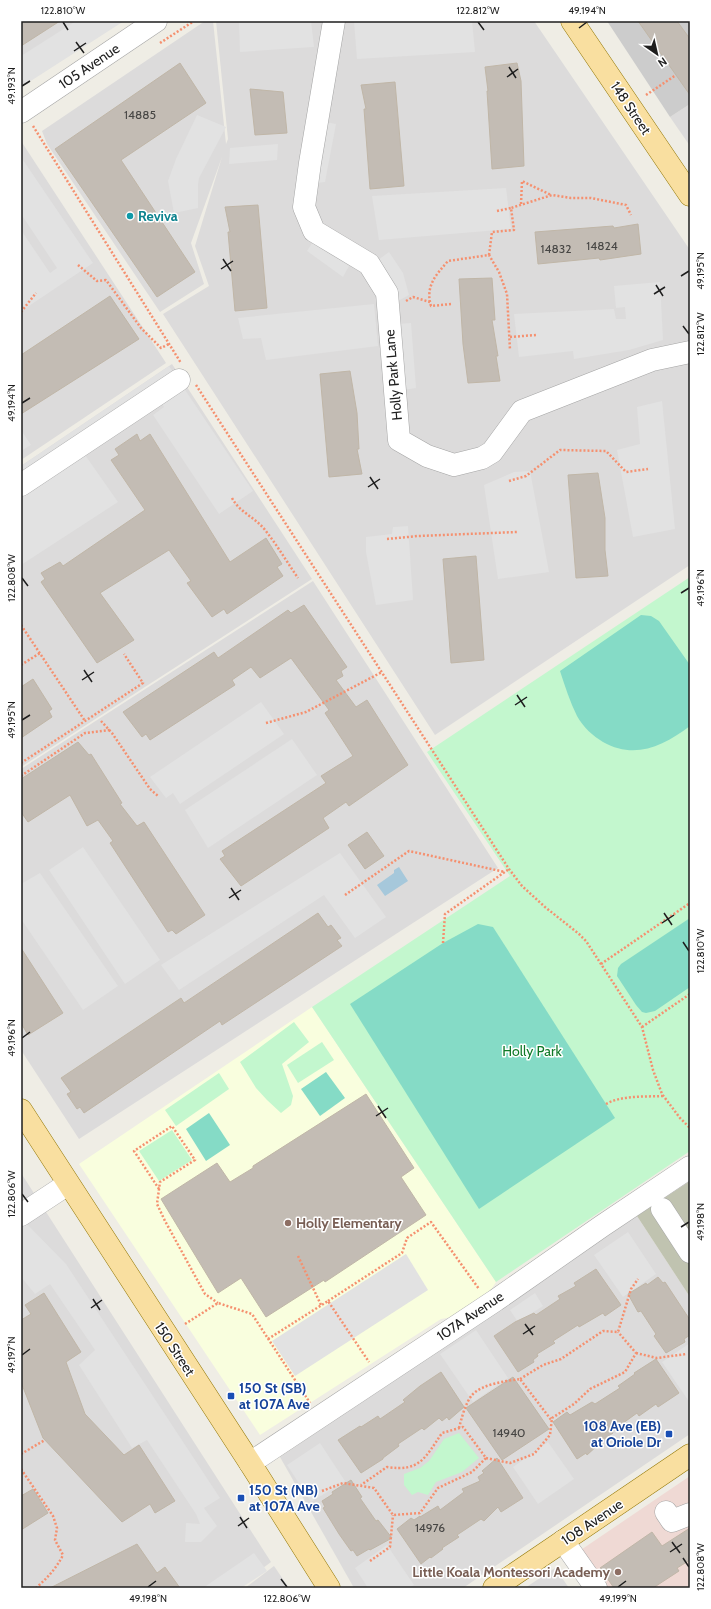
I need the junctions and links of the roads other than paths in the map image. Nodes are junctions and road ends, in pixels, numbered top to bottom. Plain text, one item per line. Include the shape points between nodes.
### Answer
1 (156, 21) edge
2 (334, 21) edge
3 (572, 21) edge
4 (26, 118) edge
5 (690, 195) edge
6 (690, 352) edge
7 (185, 376) road end
8 (21, 485) edge
9 (21, 1110) edge
10 (690, 1167) edge
11 (68, 1184) junction
12 (662, 1209) dead end
13 (21, 1214) edge
14 (690, 1252) edge
15 (690, 1455) edge
16 (250, 1463) junction
17 (666, 1512) dead end
18 (690, 1514) edge
19 (557, 1545) junction
20 (328, 1588) edge
21 (494, 1588) edge
22 (578, 1588) edge
23 (596, 1588) edge

1 - 4 street, 105 Avenue
2 - 6 street, Holly Park Lane via 304,207 314,231 369,264 387,293 399,440 427,456 454,465 482,458 492,452 522,410 652,360
3 - 5 main road, 148 Street
7 - 8 street
9 - 11 main road, 150 Street
10 - 16 street, 107A Avenue via 496,1300
11 - 13 street
11 - 16 main road, 150 Street
12 - 14 street
15 - 19 main road, 108 Avenue
16 - 20 main road, 150 Street
17 - 18 street via 672,1521
19 - 21 main road, 108 Avenue
19 - 22 street
19 - 23 street

